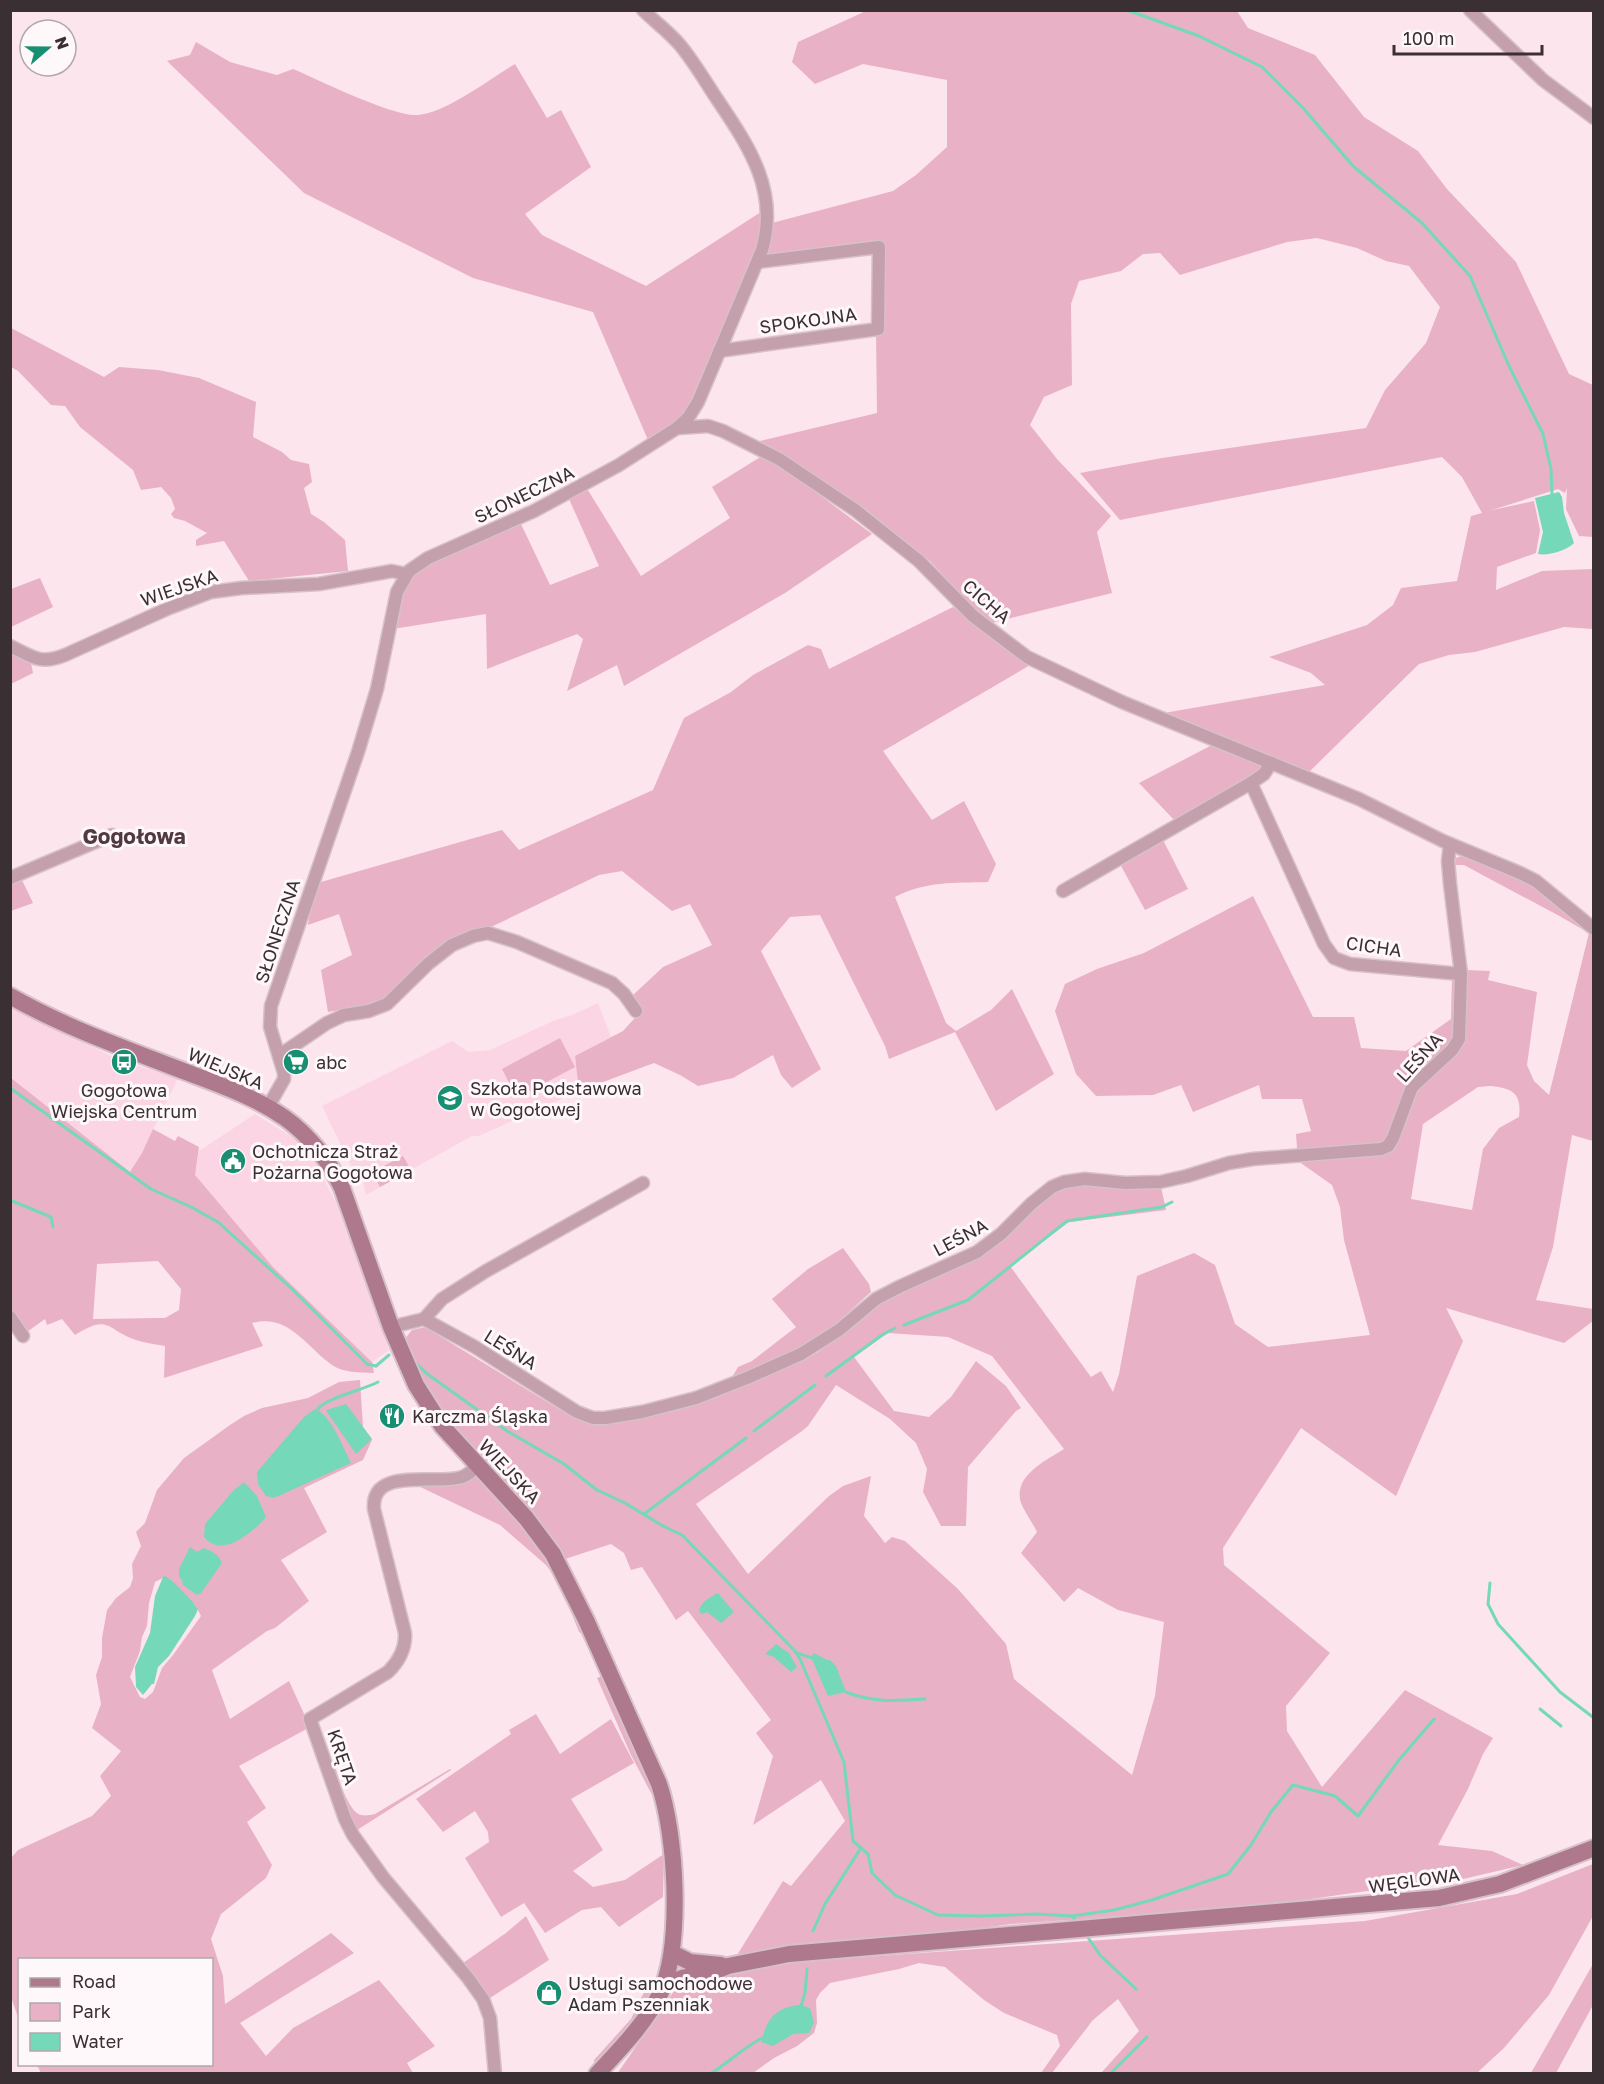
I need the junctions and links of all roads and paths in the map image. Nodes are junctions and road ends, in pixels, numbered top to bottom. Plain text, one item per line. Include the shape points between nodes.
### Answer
1 (643, 10) edge
2 (1470, 10) edge
3 (1593, 118) edge
4 (758, 262) junction
5 (719, 351) junction
6 (697, 405) junction
7 (708, 426) junction
8 (677, 429) junction
9 (406, 574) junction
10 (10, 646) edge
11 (1271, 763) junction
12 (1251, 783) junction
13 (112, 835) dead end
14 (1450, 844) junction
15 (10, 878) edge
16 (1063, 891) dead end
17 (1593, 929) edge
18 (1461, 974) junction
19 (10, 996) edge
20 (636, 1011) dead end
21 (280, 1055) junction
22 (268, 1107) junction
23 (643, 1183) dead end
24 (10, 1317) edge
25 (424, 1319) junction
26 (391, 1327) junction
27 (23, 1336) dead end
28 (477, 1465) junction
29 (1593, 1848) edge
30 (672, 1953) junction
31 (728, 1966) junction
32 (664, 1984) junction
33 (495, 2073) edge
34 (597, 2073) edge

1 - 4 street, SŁONECZNA via 688,55 752,152 767,210 766,237
2 - 3 street via 1535,72
4 - 5 street, SŁONECZNA
4 - 5 street, SPOKOJNA via 879,247 878,329
5 - 6 street, SŁONECZNA
6 - 7 street
6 - 8 street, SŁONECZNA
7 - 8 street, CICHA
7 - 11 street, CICHA via 778,459 855,510 919,561 973,616 1027,657 1122,702
8 - 9 street, SŁONECZNA via 559,498 438,553
9 - 10 street, WIEJSKA via 392,571 319,584 211,592 48,661
9 - 21 street, SŁONECZNA via 394,602 377,689 358,752 270,1008 270,1027
11 - 12 street
11 - 14 street via 1359,799
12 - 16 street
12 - 18 street, CICHA via 1332,956 1350,964
13 - 15 street
14 - 17 street via 1536,881
14 - 18 street via 1448,861
18 - 25 street, LEŚNA via 1459,1039 1412,1087 1388,1146 1253,1159 1160,1182 1064,1182 1052,1187 976,1252 876,1299 816,1346 696,1398 642,1412 593,1418
19 - 22 street, WIEJSKA via 43,1014
20 - 21 street via 612,983 488,933 452,945 387,1004 327,1023
21 - 22 street, SŁONECZNA via 284,1078
22 - 26 street, WIEJSKA via 307,1139 338,1179
23 - 25 street via 486,1271 442,1299
24 - 27 street
25 - 26 street
26 - 28 street, WIEJSKA via 426,1403
28 - 30 street, WIEJSKA via 533,1525 558,1562 654,1772 667,1810 671,1840
28 - 33 street, KRĘTA via 458,1478 405,1479 378,1493 374,1509 405,1633 404,1647 388,1672 310,1719 356,1840 483,1999 490,2018
29 - 31 street, WĘGLOWA via 1464,1894 1383,1905 789,1954
30 - 31 street via 690,1962
30 - 32 street, WIEJSKA
31 - 32 street
32 - 34 street, WIEJSKA via 644,2020

